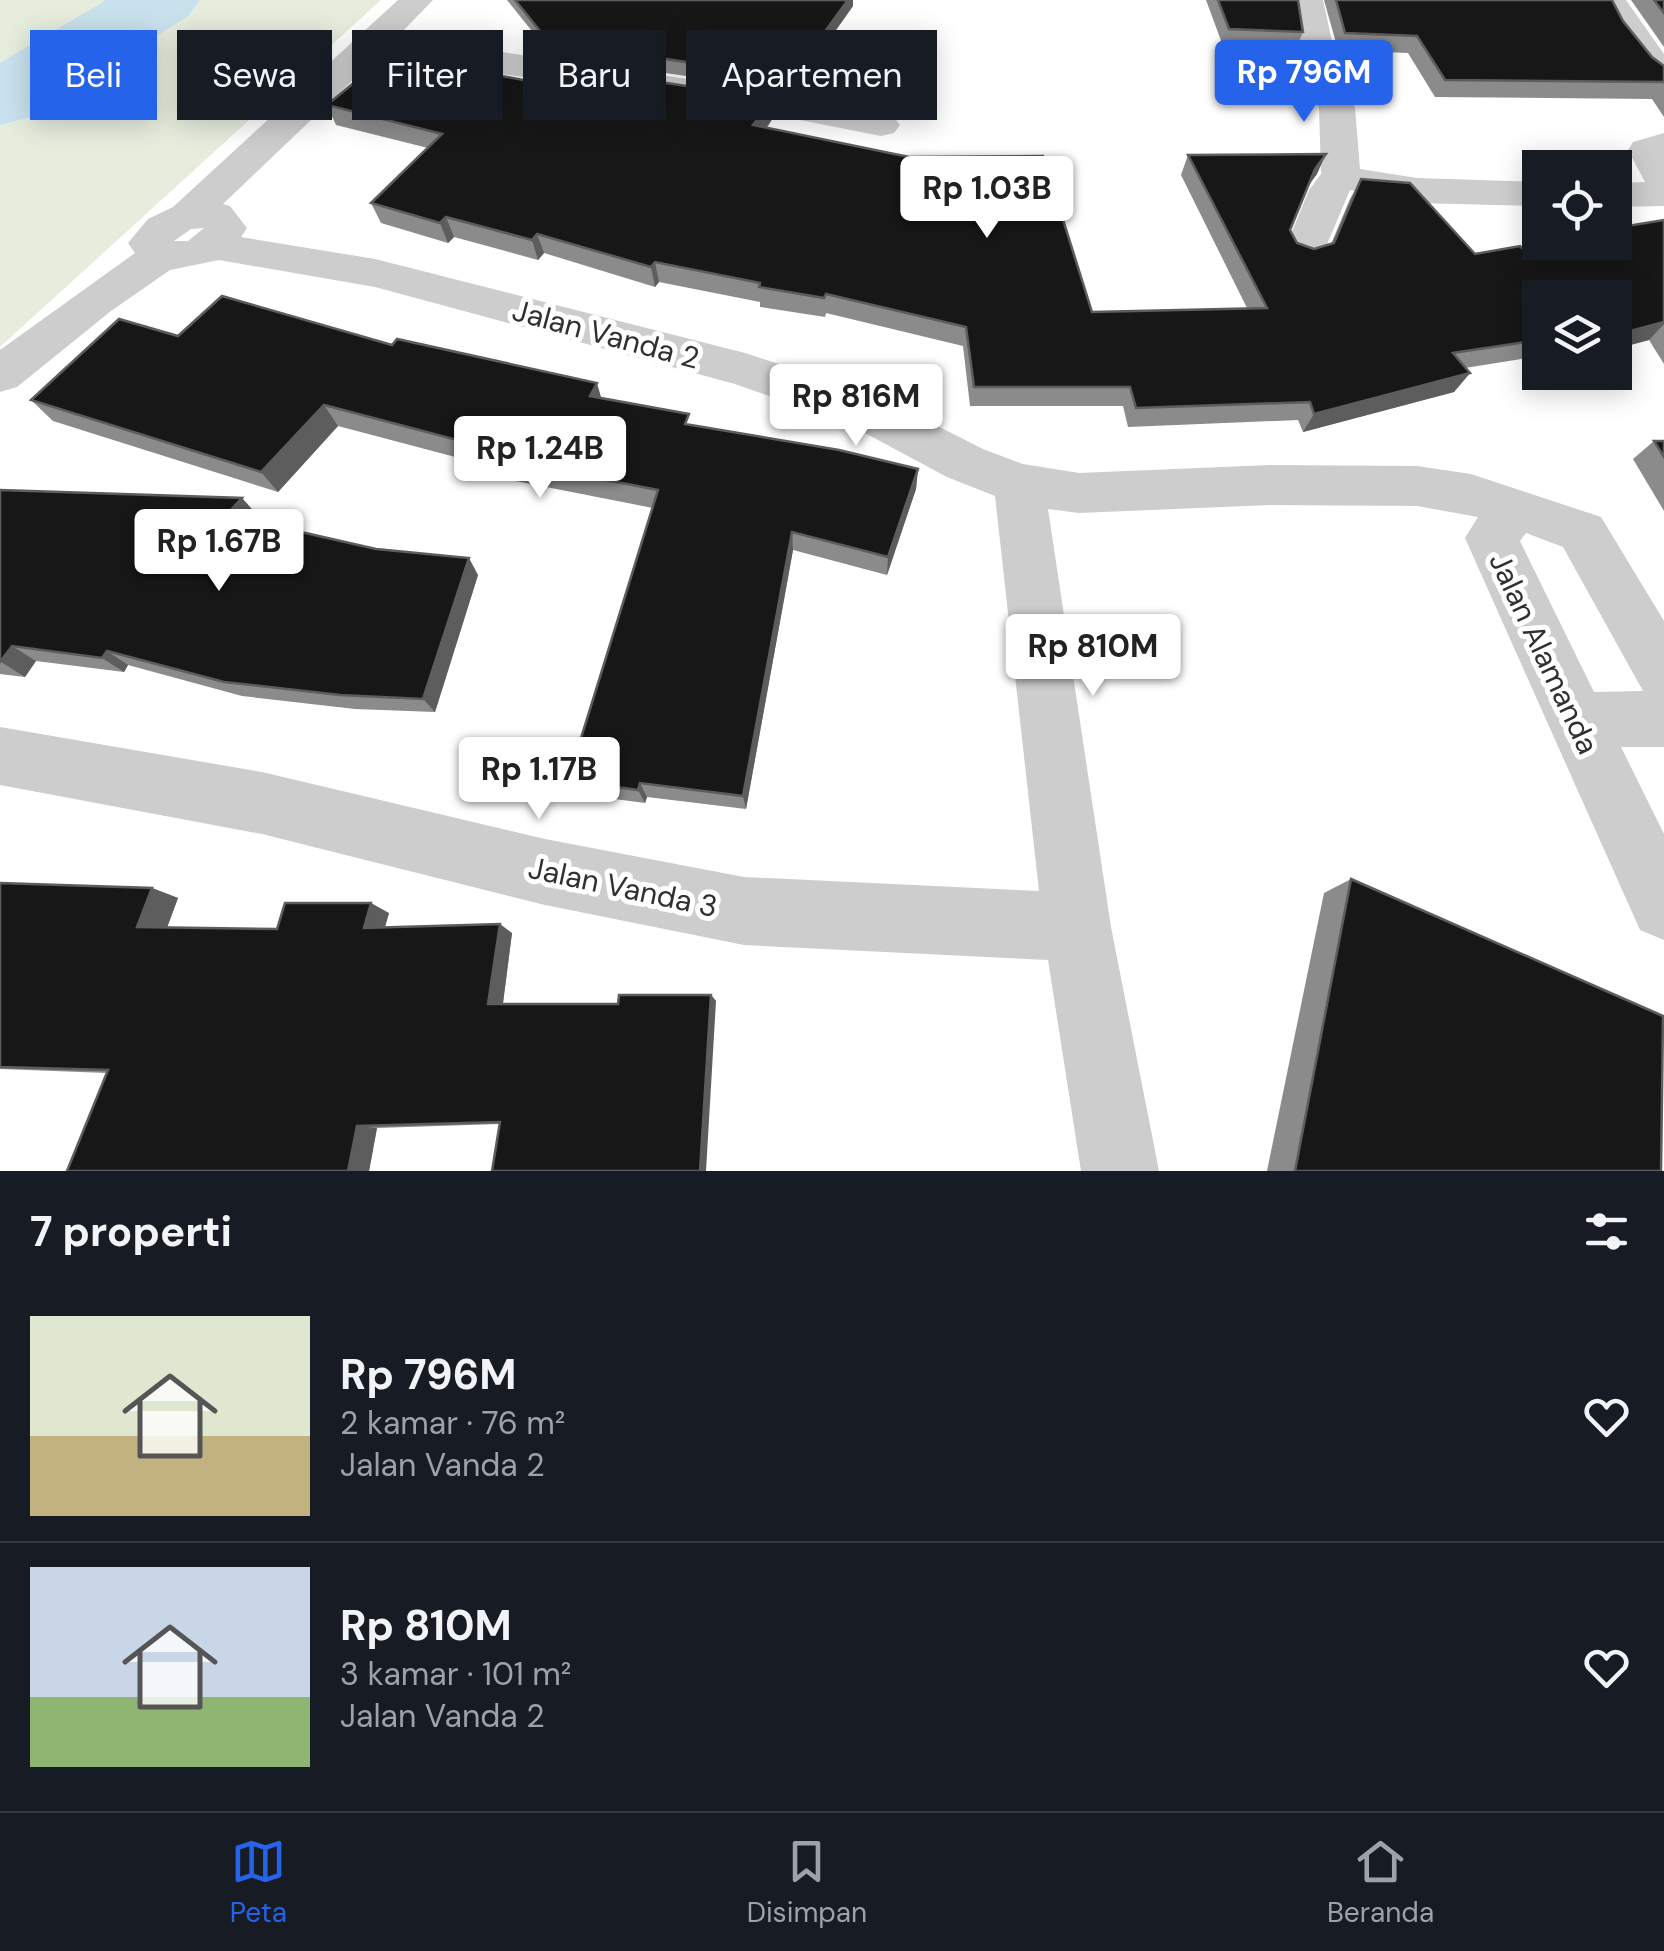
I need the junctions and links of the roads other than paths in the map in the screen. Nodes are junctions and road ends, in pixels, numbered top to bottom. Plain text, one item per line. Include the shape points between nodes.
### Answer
1 (417, 0) edge
2 (1307, 0) edge
3 (1610, 0) edge
4 (385, 30) edge
5 (503, 63) edge
6 (352, 64) edge
7 (1664, 73) edge
8 (881, 126) dead end
9 (1664, 145) edge
10 (1340, 175) junction
11 (1664, 181) edge
12 (1522, 193) edge
13 (1632, 194) edge
14 (1664, 194) edge
15 (202, 230) junction
16 (1305, 251) edge
17 (0, 375) edge
18 (1019, 484) junction
19 (1516, 507) junction
20 (1664, 674) edge
21 (1664, 719) edge
22 (1574, 720) junction
23 (0, 756) edge
24 (1664, 906) edge
25 (1077, 927) junction
26 (1120, 1171) edge

1 - 4 street
2 - 10 street via 1337,108
3 - 7 street
5 - 8 street via 750,99
6 - 15 street
9 - 11 street via 1647,150
10 - 12 street via 1375,186
10 - 16 street
13 - 14 street
15 - 17 street via 187,258 160,256
15 - 18 street, Jalan Vanda 2 via 745,370 866,411
18 - 19 street, Jalan Vanda 2 via 1079,493 1417,486
18 - 25 street
19 - 20 street, Jalan Alamanda via 1582,532
19 - 22 street, Jalan Alamanda via 1492,538
21 - 22 street
22 - 24 street, Jalan Alamanda
23 - 25 street, Jalan Vanda 3 via 262,803 545,872 744,911
25 - 26 street

